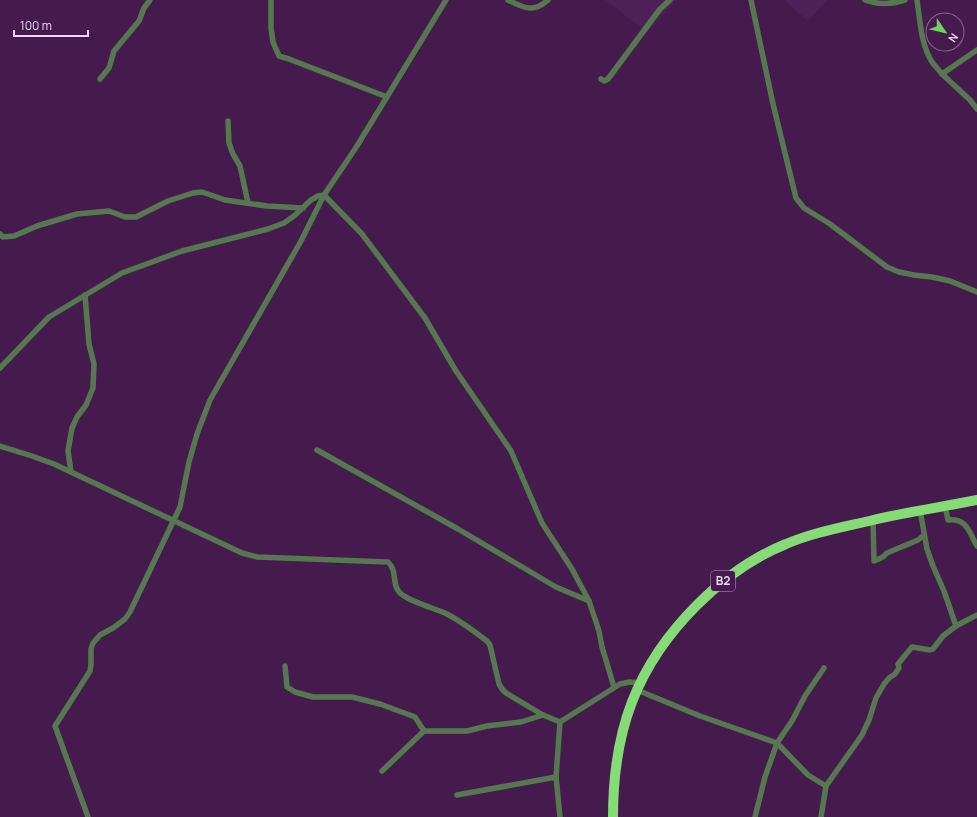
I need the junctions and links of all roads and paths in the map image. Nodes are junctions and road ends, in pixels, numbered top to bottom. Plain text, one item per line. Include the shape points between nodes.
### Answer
1 (150, 0) edge
2 (271, 0) edge
3 (446, 0) edge
4 (508, 0) edge
5 (548, 0) edge
6 (670, 0) edge
7 (751, 0) edge
8 (865, 0) edge
9 (905, 0) edge
10 (917, 0) edge
11 (977, 50) edge
12 (942, 74) junction
13 (100, 79) dead end
14 (601, 79) dead end
15 (387, 97) junction
16 (977, 109) edge
17 (228, 121) dead end
18 (324, 195) junction
19 (248, 203) junction
20 (303, 208) junction
21 (0, 234) edge
22 (977, 292) edge
23 (86, 296) junction
24 (0, 368) edge
25 (0, 446) edge
26 (317, 450) dead end
27 (71, 472) junction
28 (977, 500) edge
29 (945, 506) junction
30 (920, 510) junction
31 (173, 520) junction
32 (873, 520) junction
33 (924, 535) junction
34 (977, 546) edge
35 (589, 601) junction
36 (977, 615) edge
37 (956, 626) junction
38 (285, 666) dead end
39 (824, 668) dead end
40 (638, 686) junction
41 (614, 687) junction
42 (543, 715) junction
43 (560, 722) junction
44 (424, 731) junction
45 (777, 744) junction
46 (382, 771) dead end
47 (556, 777) junction
48 (826, 786) junction
49 (457, 795) dead end
50 (88, 817) edge
51 (560, 817) edge
52 (613, 817) edge
53 (755, 817) edge
54 (821, 817) edge

1 - 13 street via 139,21 114,51 109,68
2 - 15 street via 273,42 279,56
3 - 15 street
4 - 5 street via 520,7 530,8 541,7
6 - 14 street via 656,13 608,79
7 - 22 street via 796,198 804,208 830,224 887,267 914,276 950,281
8 - 9 street via 885,4
10 - 12 street via 927,51
11 - 12 street
12 - 16 street
15 - 18 street
17 - 19 street via 229,143 240,166
18 - 20 street via 318,196
18 - 31 street via 301,241 210,400 189,462 180,507
18 - 35 street via 362,234 425,318 456,371 511,451 542,523
19 - 20 street
19 - 21 street via 225,200 202,192 193,193 168,201 136,217 125,218 109,211 77,214 14,236 3,237
20 - 23 street via 284,223 268,229 182,251 143,264 122,273
23 - 24 street via 49,317
23 - 27 street via 89,344 94,364 93,388 72,428 68,451
25 - 27 street via 43,459
26 - 35 street via 556,587
27 - 31 street
28 - 29 highway, B2
29 - 30 highway, B2
29 - 34 street via 948,520 957,519 964,522
30 - 32 highway, B2
30 - 33 street
31 - 42 street via 242,553 257,557 388,562 394,569 398,592 447,614 487,641 502,689
31 - 50 street via 130,612 125,619 93,643 90,671 55,726
32 - 33 street via 874,561
32 - 40 highway, B2 via 787,543 734,572 678,624
33 - 37 street
35 - 41 street
36 - 37 street
37 - 48 street via 943,636 933,649 909,650 898,664 899,668 895,674 888,678 876,698 862,734
38 - 44 street via 287,687 295,692 313,697 352,697 380,704 414,717
39 - 45 street via 804,696
40 - 41 street via 625,682
40 - 45 street via 700,716
40 - 52 highway, B2 via 619,744 615,766
41 - 43 street
42 - 43 street
42 - 44 street via 521,722 467,731
43 - 47 street
44 - 46 street
45 - 48 street via 808,775
45 - 53 street
47 - 49 street
47 - 51 street
48 - 54 street

